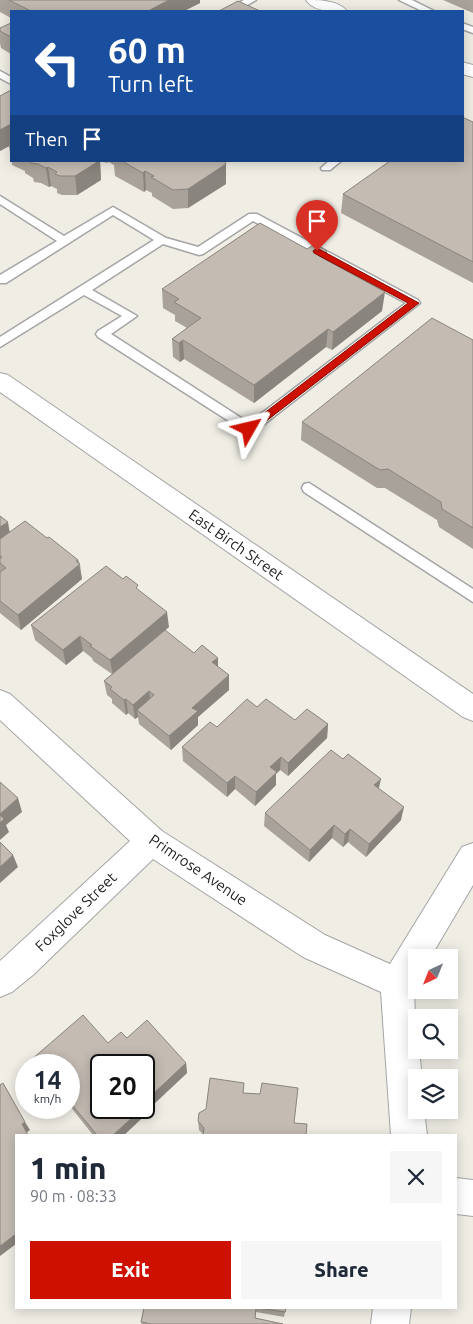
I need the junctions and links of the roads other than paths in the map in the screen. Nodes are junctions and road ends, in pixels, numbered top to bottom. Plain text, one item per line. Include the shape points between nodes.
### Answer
1 (251, 0) edge
2 (314, 0) edge
3 (404, 0) edge
4 (237, 10) edge
5 (336, 10) edge
6 (428, 10) edge
7 (335, 162) edge
8 (326, 168) dead end
9 (0, 199) edge
10 (162, 240) junction
11 (65, 241) junction
12 (0, 279) edge
13 (84, 290) junction
14 (0, 344) edge
15 (0, 381) edge
16 (309, 488) dead end
17 (473, 596) edge
18 (0, 702) edge
19 (473, 709) edge
20 (151, 840) junction
21 (473, 857) edge
22 (0, 981) edge
23 (397, 983) junction
24 (409, 1134) edge
25 (457, 1196) edge
26 (473, 1198) edge
27 (392, 1309) edge
28 (390, 1324) edge

1 - 4 lane
2 - 5 street
3 - 6 lane
7 - 8 lane
9 - 11 lane
10 - 11 lane via 113,210
10 - 13 lane
10 - 13 lane via 199,251 253,216 414,303 249,429 102,334 131,316
11 - 12 lane
13 - 14 lane
15 - 19 street, East Birch Street
16 - 17 lane
18 - 20 street, Primrose Avenue
20 - 22 street, Foxglove Street via 22,964
20 - 23 street, Primrose Avenue via 314,946
21 - 23 street
23 - 24 street
25 - 26 street
27 - 28 street

